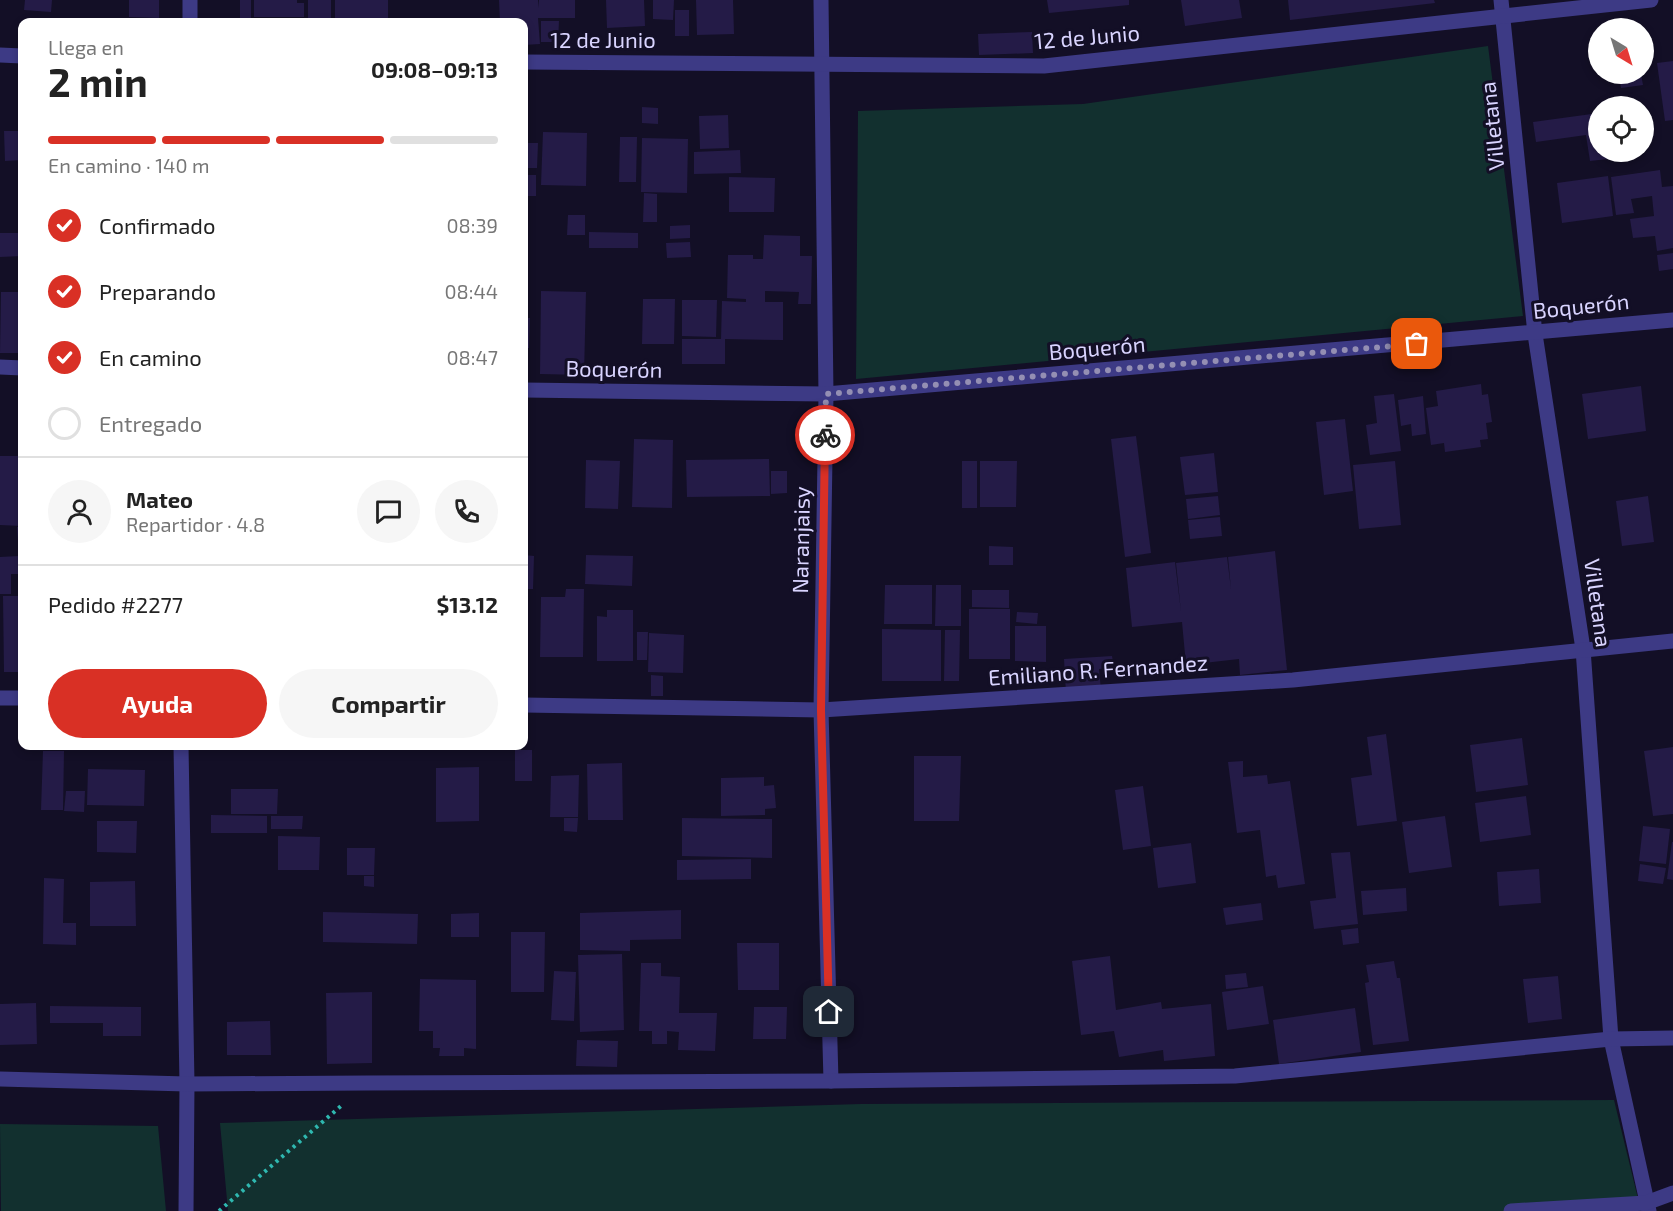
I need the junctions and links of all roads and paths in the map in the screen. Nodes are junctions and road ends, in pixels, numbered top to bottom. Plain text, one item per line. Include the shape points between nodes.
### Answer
1 (190, 0) edge
2 (821, 0) edge
3 (1501, 0) edge
4 (1651, 0) edge
5 (1503, 17) junction
6 (190, 18) edge
7 (0, 55) edge
8 (18, 56) edge
9 (528, 62) edge
10 (821, 64) junction
11 (1673, 320) edge
12 (1535, 334) junction
13 (0, 367) edge
14 (18, 368) edge
15 (528, 390) edge
16 (826, 394) junction
17 (1673, 641) edge
18 (1583, 649) junction
19 (0, 698) edge
20 (18, 698) edge
21 (528, 705) edge
22 (821, 710) junction
23 (181, 750) edge
24 (1673, 1038) edge
25 (1611, 1039) junction
26 (0, 1079) edge
27 (831, 1081) junction
28 (368, 1083) junction
29 (187, 1084) junction
30 (1673, 1193) edge
31 (1648, 1207) edge
32 (186, 1211) edge
33 (219, 1211) edge
34 (1511, 1211) edge

1 - 6 street
2 - 10 street, Naranjaisy
3 - 5 street, Villetana
4 - 5 street, 12 de Junio
5 - 10 street, 12 de Junio via 1044,66
5 - 12 street, Villetana
7 - 8 street
9 - 10 street, 12 de Junio
10 - 16 street, Naranjaisy
11 - 12 street, Boquerón
12 - 16 street, Boquerón
12 - 18 street, Villetana
13 - 14 street
15 - 16 street, Boquerón
16 - 22 street, Naranjaisy
17 - 18 street, Emiliano R. Fernandez
18 - 22 street, Emiliano R. Fernandez via 1293,680
18 - 25 street, Villetana
19 - 20 street
21 - 22 street, Emiliano R. Fernandez
22 - 27 street, Naranjaisy
23 - 29 street
24 - 25 street
25 - 27 street via 1235,1076
25 - 31 street, Villetana
26 - 29 street
27 - 28 street
28 - 29 street
28 - 33 path
29 - 32 street
30 - 31 street
31 - 34 street

